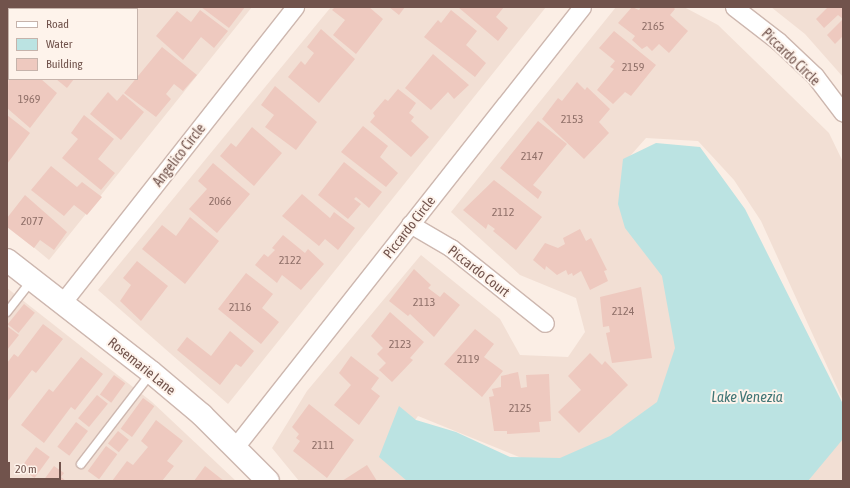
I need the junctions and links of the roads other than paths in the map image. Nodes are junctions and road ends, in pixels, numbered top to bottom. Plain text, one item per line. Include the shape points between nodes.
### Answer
1 (295, 7) edge
2 (582, 7) edge
3 (734, 7) edge
4 (843, 113) edge
5 (410, 224) junction
6 (7, 260) edge
7 (33, 280) junction
8 (62, 303) junction
9 (7, 312) edge
10 (544, 323) dead end
11 (151, 372) junction
12 (235, 447) junction
13 (81, 464) dead end
14 (268, 481) edge

1 - 8 street, Angelico Circle
2 - 5 street, Piccardo Circle
3 - 4 street, Piccardo Circle via 778,41 814,76
5 - 10 street, Piccardo Court via 451,248
5 - 12 street, Piccardo Circle
6 - 7 street, Rosemarie Lane
7 - 8 street, Rosemarie Lane
7 - 9 lane
8 - 11 street, Rosemarie Lane
11 - 12 street, Rosemarie Lane
11 - 13 lane
12 - 14 street, Rosemarie Lane

